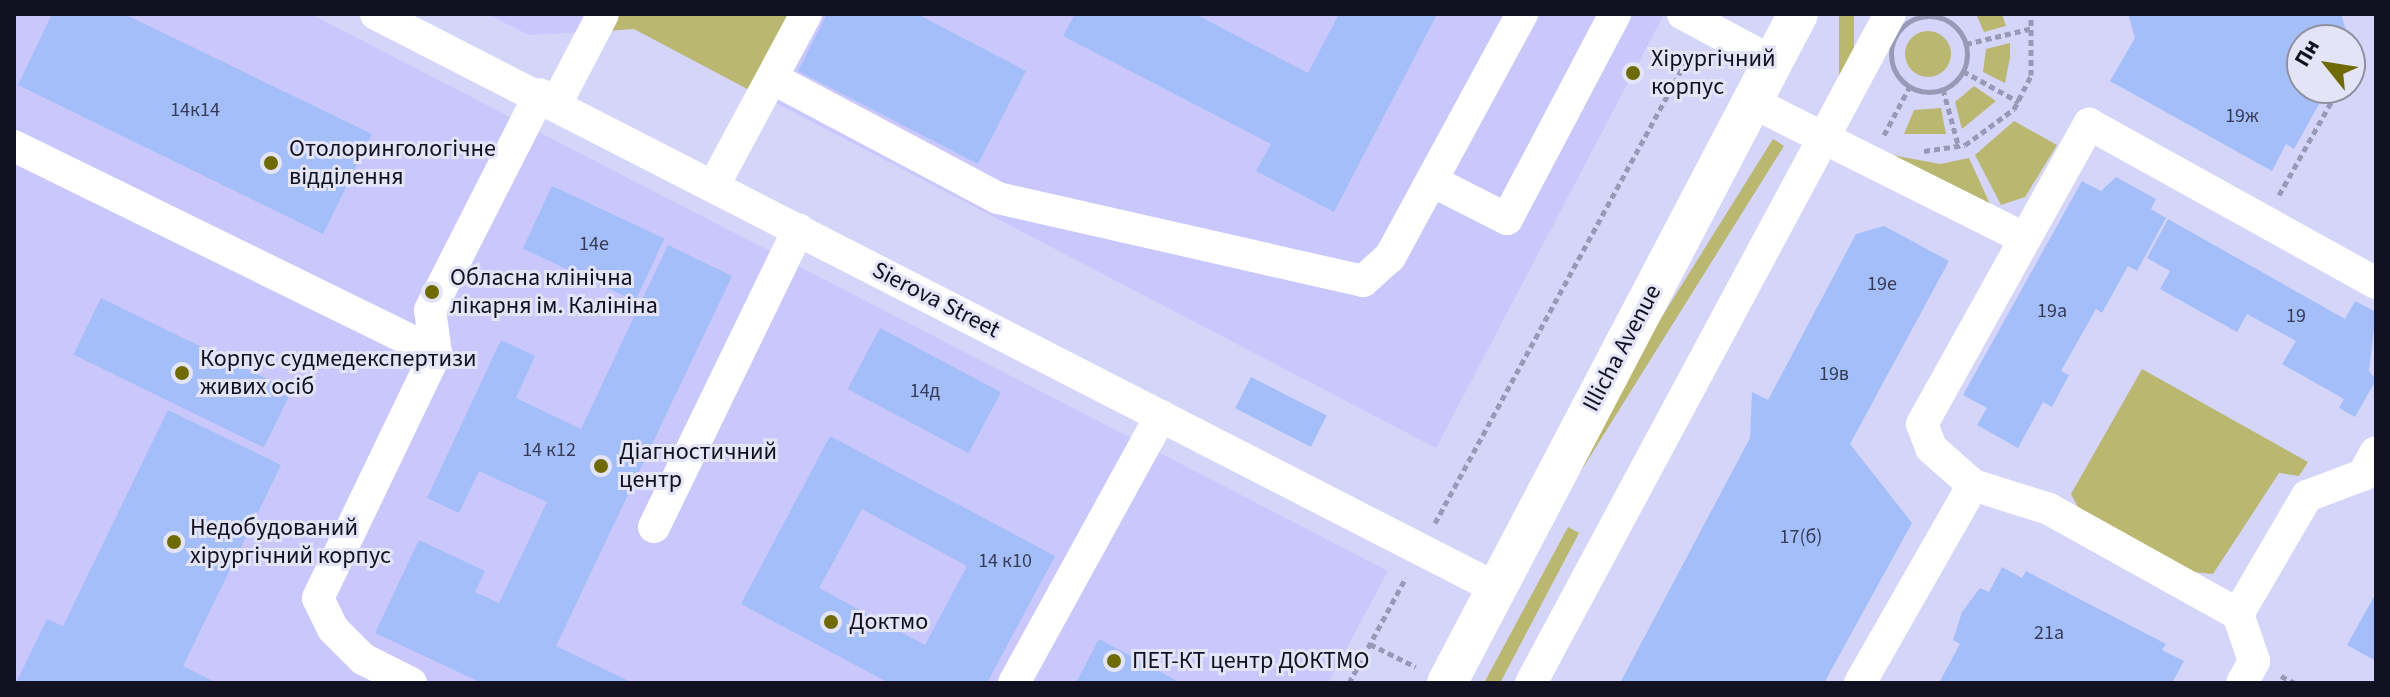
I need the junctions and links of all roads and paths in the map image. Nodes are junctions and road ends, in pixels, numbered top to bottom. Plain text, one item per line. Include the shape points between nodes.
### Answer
1 (376, 14) edge
2 (603, 14) edge
3 (806, 14) edge
4 (1522, 14) edge
5 (1615, 14) edge
6 (1798, 14) edge
7 (1890, 14) edge
8 (2031, 14) edge
9 (1947, 17) edge
10 (1694, 20) edge
11 (2033, 28) junction
12 (1966, 44) junction
13 (1773, 62) junction
14 (1963, 71) junction
15 (772, 78) junction
16 (1910, 86) junction
17 (1943, 89) junction
18 (548, 98) junction
19 (1752, 102) junction
20 (2019, 102) junction
21 (2330, 104) edge
22 (1823, 137) junction
23 (1893, 145) dead end
24 (14, 146) edge
25 (1959, 148) junction
26 (1916, 150) dead end
27 (1432, 181) junction
28 (714, 185) junction
29 (2264, 221) junction
30 (799, 229) junction
31 (2025, 239) junction
32 (2376, 283) edge
33 (436, 353) junction
34 (1161, 416) junction
35 (2376, 452) edge
36 (1973, 485) junction
37 (654, 527) dead end
38 (1420, 550) junction
39 (1496, 588) junction
40 (2238, 614) junction
41 (1370, 644) junction
42 (1447, 682) edge
43 (411, 683) edge
44 (1014, 683) edge
45 (1349, 683) edge
46 (1531, 683) edge
47 (1860, 683) edge
48 (2242, 683) edge

1 - 18 street, Sierova Street
2 - 18 street
3 - 15 street
4 - 27 street
5 - 27 street via 1507,219
6 - 13 main road, Illicha Avenue
7 - 22 street
8 - 11 path
9 - 12 path
9 - 16 path via 1915,19 1895,38 1893,66
10 - 13 street
10 - 38 path
11 - 12 path
11 - 20 path via 2031,75
12 - 14 path
13 - 19 main road, Illicha Avenue
14 - 17 path
14 - 20 path
15 - 27 street via 998,198 1363,281 1390,257
15 - 28 street
16 - 17 path
16 - 23 path via 1881,141
17 - 25 path
18 - 28 street, Sierova Street
18 - 33 street via 430,310
19 - 22 street
19 - 39 main road, Illicha Avenue
20 - 25 path via 1994,130
21 - 29 path
22 - 31 street
22 - 46 street
24 - 33 street
25 - 26 path
28 - 30 street, Sierova Street
29 - 31 street via 2089,124
29 - 32 street
30 - 34 street, Sierova Street
30 - 37 street
31 - 36 street via 1922,424 1931,448
33 - 43 street via 318,598 333,629 363,659
34 - 38 street, Sierova Street
34 - 44 street
35 - 40 street via 2363,475 2307,496
36 - 40 street via 2049,509
36 - 47 street
38 - 39 street, Sierova Street
38 - 41 path
39 - 42 main road, Illicha Avenue
40 - 48 street via 2254,661
41 - 42 path
41 - 45 path

